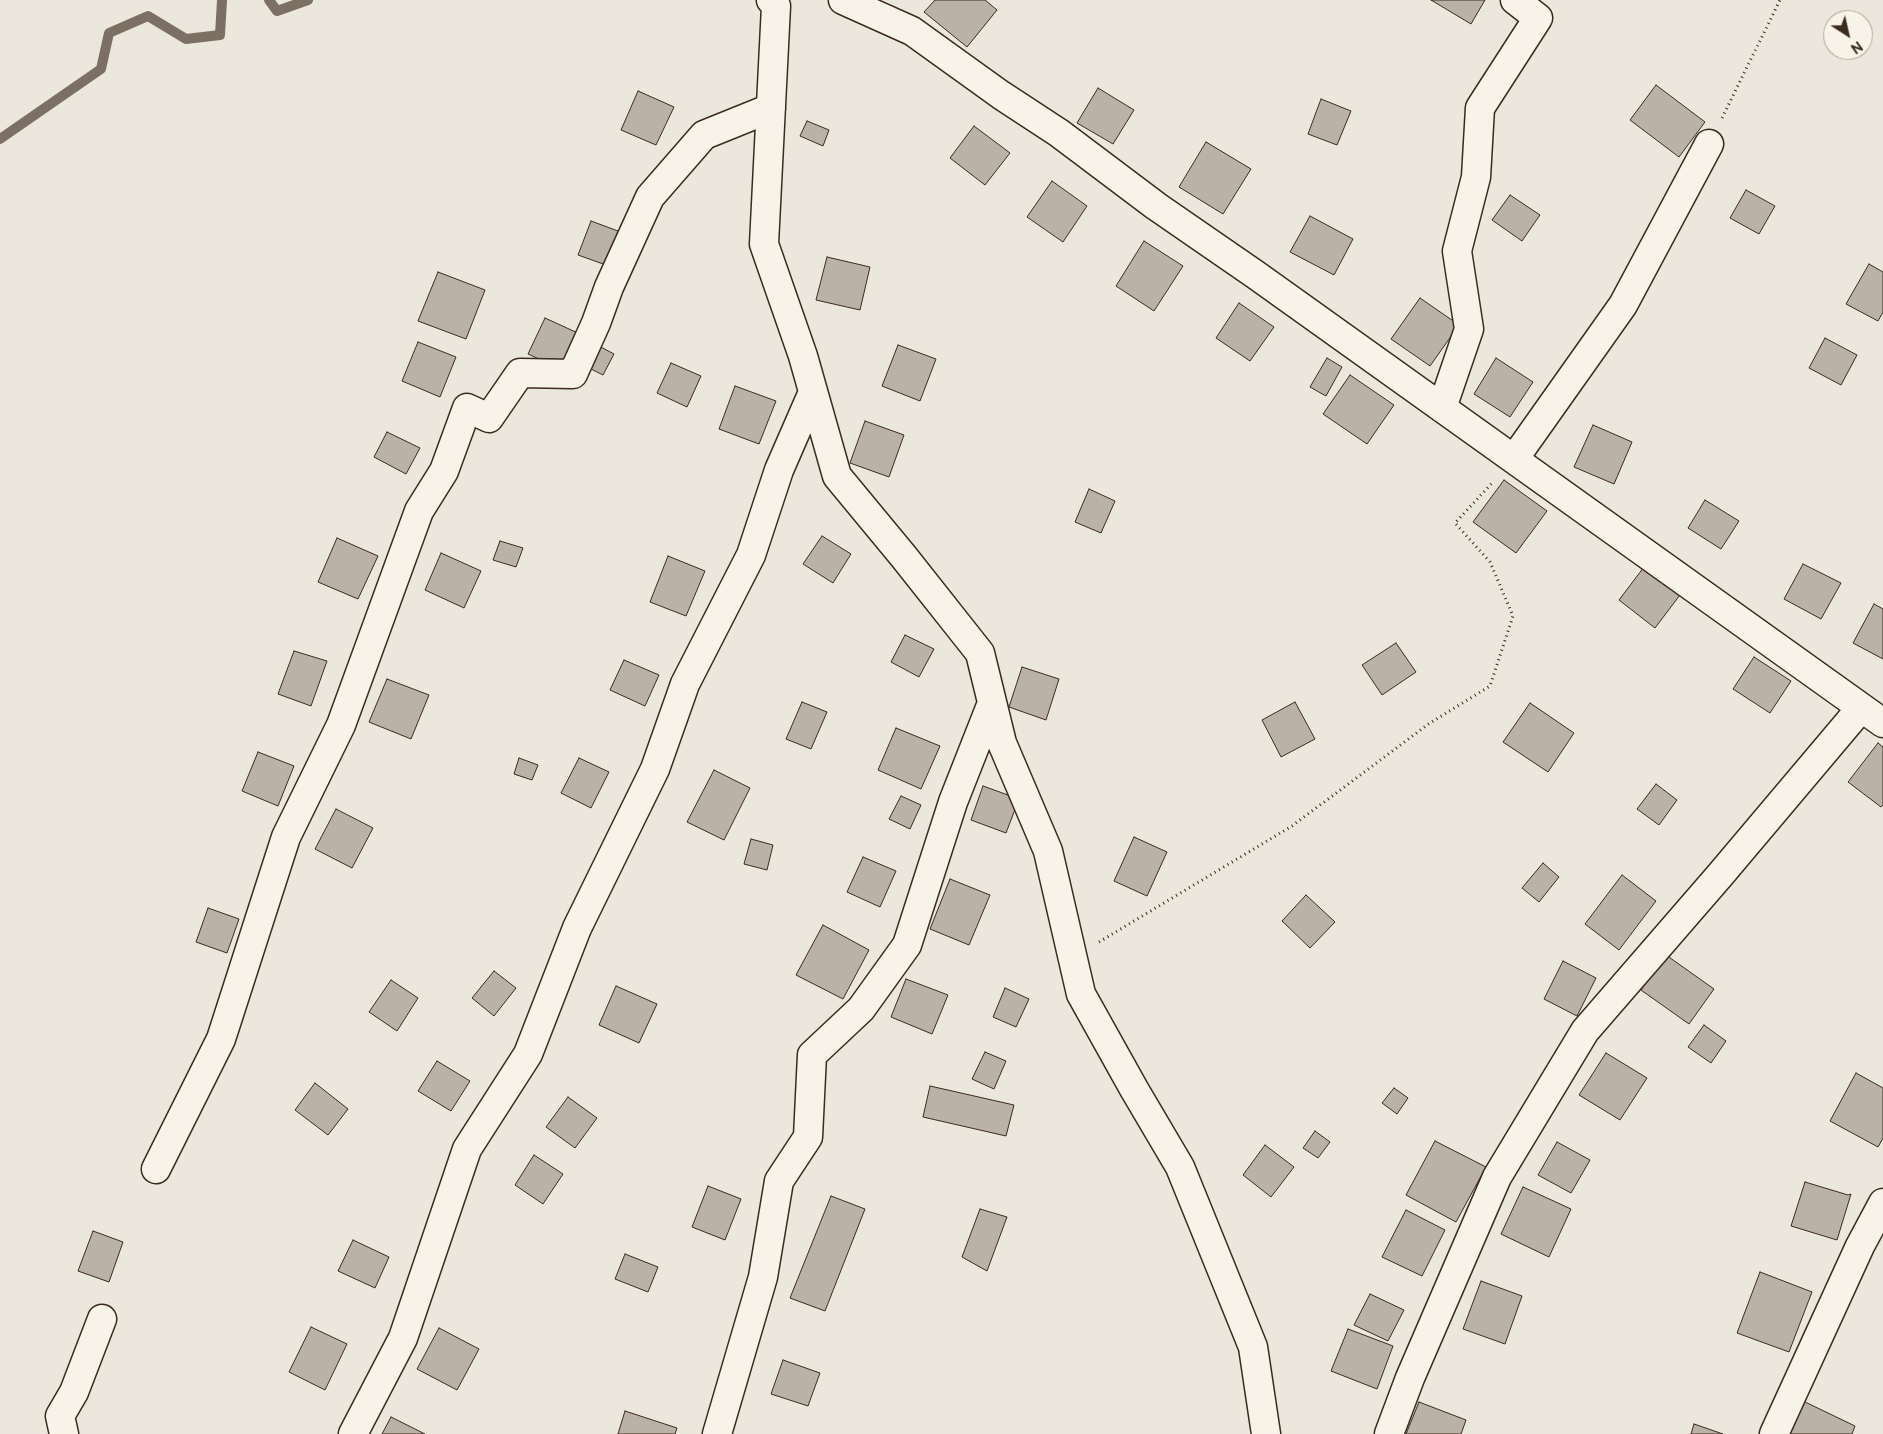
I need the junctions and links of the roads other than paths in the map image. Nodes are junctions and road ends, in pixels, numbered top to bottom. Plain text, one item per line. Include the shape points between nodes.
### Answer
1 (843, 0) edge
2 (1515, 0) edge
3 (780, 2) edge
4 (771, 108) junction
5 (1709, 144) road end
6 (813, 392) junction
7 (1442, 408) junction
8 (1514, 459) junction
9 (992, 703) junction
10 (1860, 708) junction
11 (1883, 723) edge
12 (156, 1169) dead end
13 (1883, 1203) edge
14 (102, 1319) dead end
15 (64, 1434) edge
16 (353, 1434) edge
17 (717, 1434) edge
18 (1266, 1434) edge
19 (1389, 1434) edge
20 (1774, 1434) edge

1 - 7 street via 912,31
2 - 7 street via 1538,18 1480,108 1476,177 1457,251 1468,329
3 - 4 street
4 - 6 street via 764,244
4 - 12 street via 704,135 650,198 574,374 520,373 489,418 468,408 444,472 419,511 340,725 286,837 221,1040
5 - 8 street via 1623,305
6 - 9 street via 837,476 980,653
6 - 16 street via 778,470 751,555 685,684 655,769 577,928 528,1054 467,1149 403,1338
7 - 8 street
8 - 10 street
9 - 17 street via 953,802 907,945 861,1009 812,1055 808,1137 779,1180 763,1277
9 - 18 street via 1002,744 1048,852 1081,994 1180,1167 1253,1347
10 - 11 street
10 - 19 street via 1585,1031 1496,1177
13 - 20 street
14 - 15 street via 74,1392 60,1416

